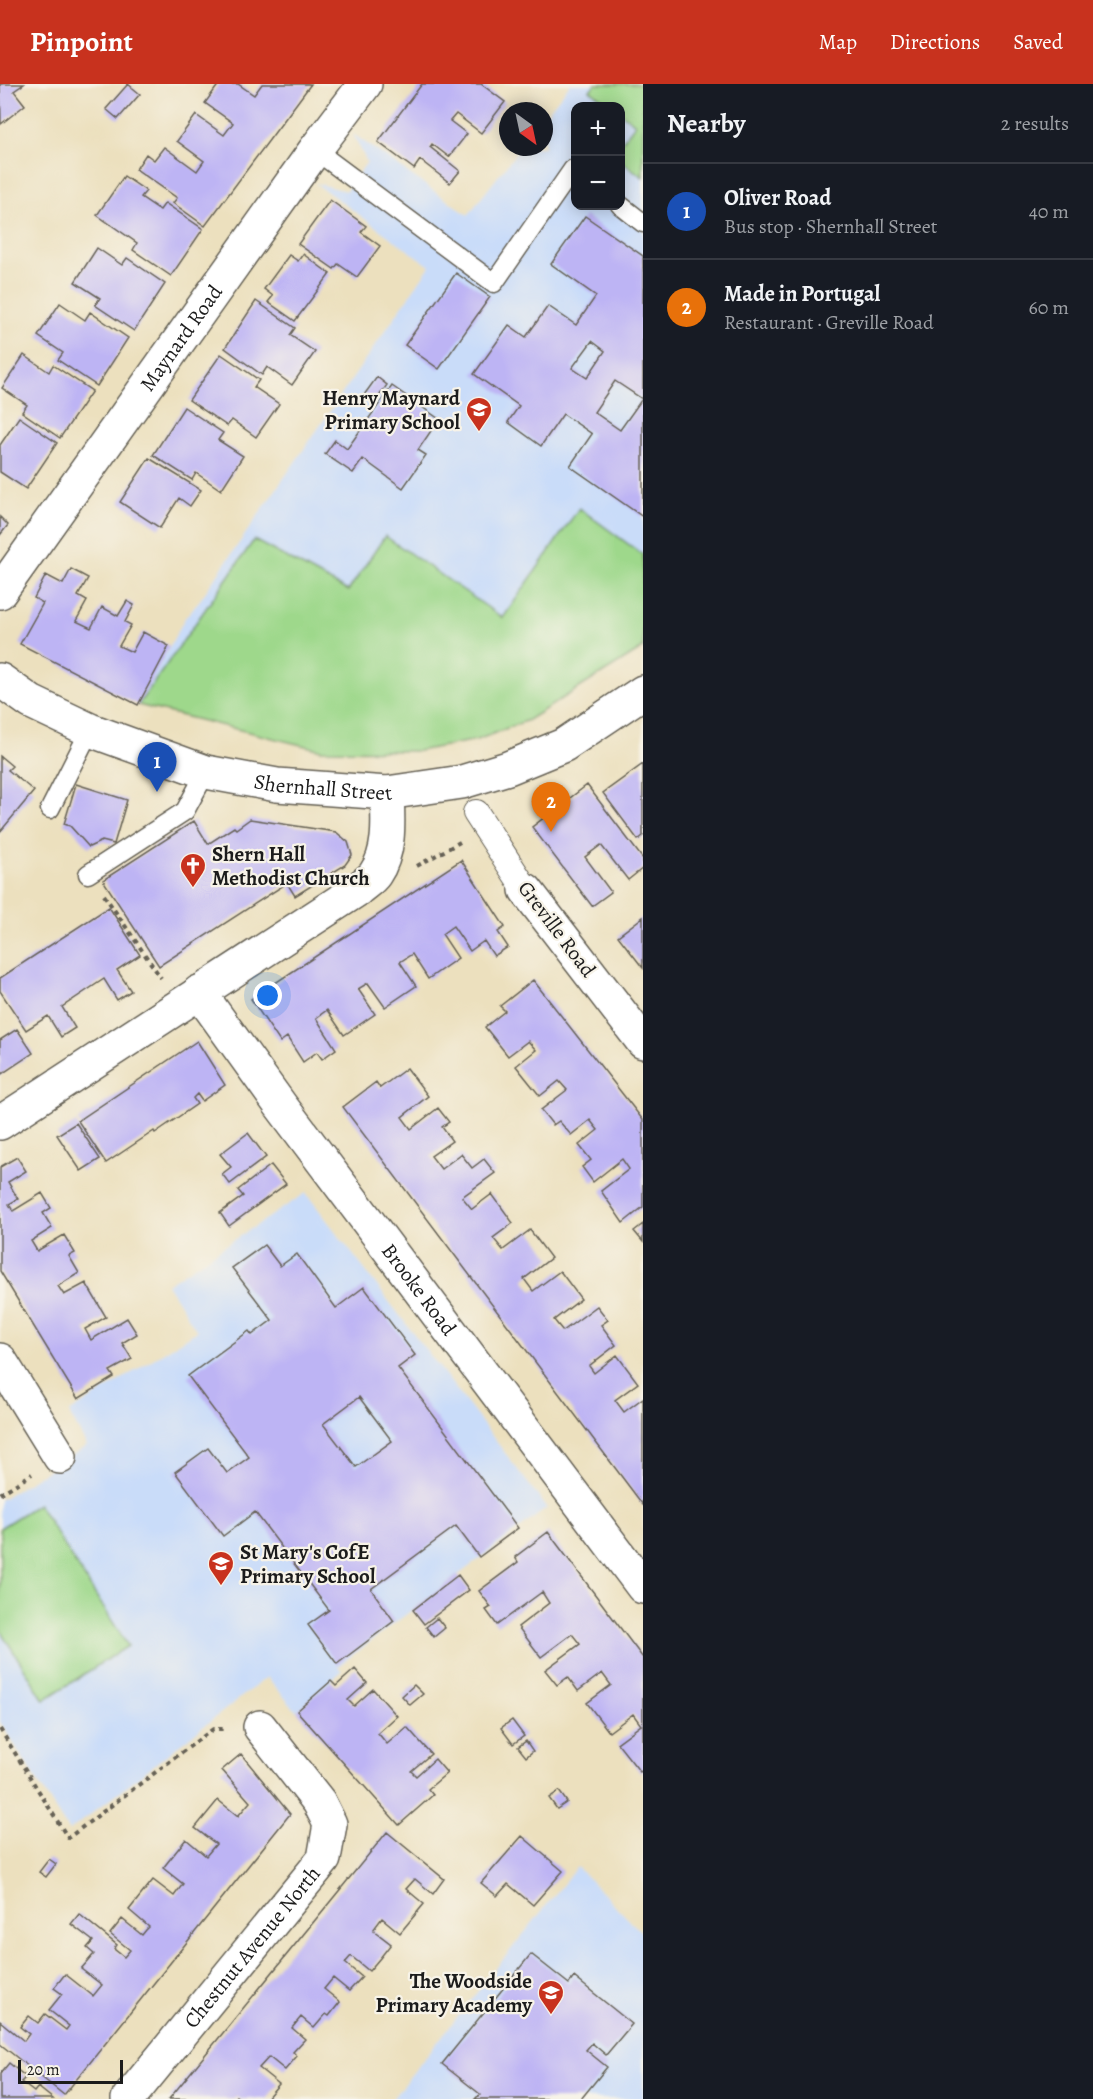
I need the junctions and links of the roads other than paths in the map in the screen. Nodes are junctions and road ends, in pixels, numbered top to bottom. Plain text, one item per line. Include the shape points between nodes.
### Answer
1 (365, 84) edge
2 (315, 150) junction
3 (571, 172) edge
4 (625, 208) edge
5 (643, 223) edge
6 (0, 592) edge
7 (0, 681) edge
8 (643, 692) edge
9 (90, 730) junction
10 (206, 772) junction
11 (387, 793) junction
12 (50, 809) dead end
13 (480, 821) road end
14 (88, 874) dead end
15 (526, 890) joint
16 (189, 999) junction
17 (643, 1042) edge
18 (0, 1123) edge
19 (0, 1360) edge
20 (60, 1457) dead end
21 (643, 1587) edge
22 (260, 1727) dead end
23 (128, 2099) edge

1 - 2 street, Maynard Road
2 - 3 lane via 494,283
2 - 6 street, Maynard Road
4 - 5 lane
7 - 9 street, Shernhall Street via 31,702
8 - 11 street, Shernhall Street via 564,745 508,768 462,782
9 - 10 street, Shernhall Street
9 - 12 lane
10 - 11 street, Shernhall Street via 277,785
10 - 14 lane via 185,811
11 - 16 street via 388,831 375,875
13 - 15 street, Greville Road
15 - 17 street, Greville Road
16 - 18 street
16 - 21 street, Brooke Road via 281,1106
19 - 20 street
22 - 23 street, Chestnut Avenue North via 319,1802 330,1824 324,1859

